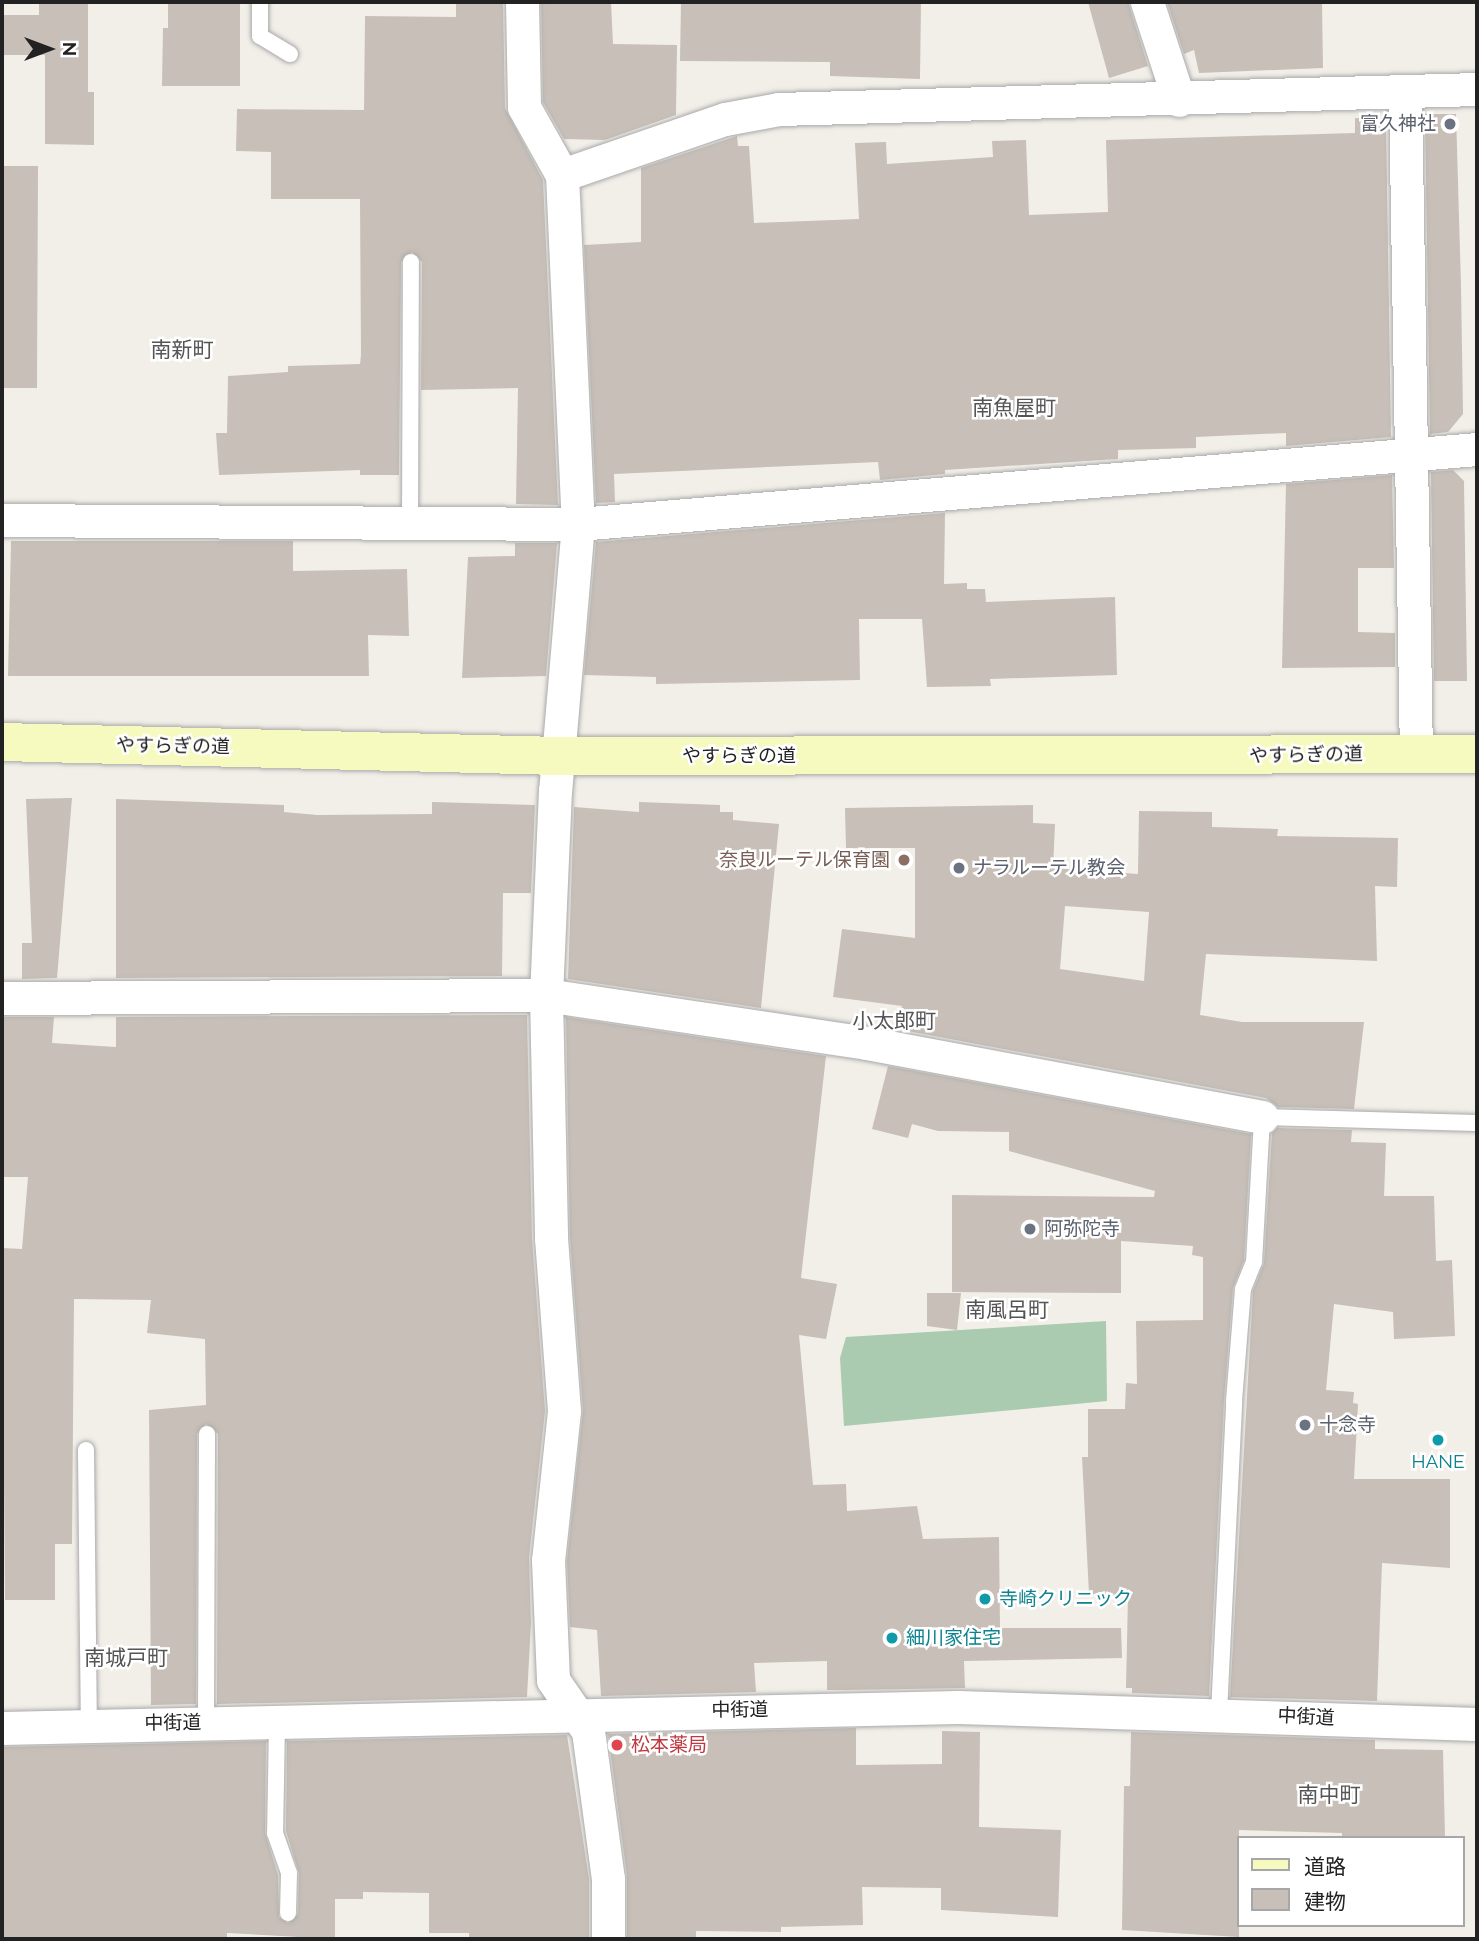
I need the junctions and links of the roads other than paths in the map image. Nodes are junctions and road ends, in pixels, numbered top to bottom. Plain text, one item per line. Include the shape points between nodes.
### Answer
1 (260, 2) edge
2 (522, 2) edge
3 (1147, 2) edge
4 (290, 54) dead end
5 (1477, 89) edge
6 (1405, 93) junction
7 (1179, 100) junction
8 (562, 174) junction
9 (411, 262) dead end
10 (1477, 449) edge
11 (1413, 457) junction
12 (2, 520) edge
13 (410, 523) junction
14 (578, 524) junction
15 (2, 742) edge
16 (1477, 754) edge
17 (1416, 755) junction
18 (558, 756) junction
19 (546, 995) junction
20 (2, 998) edge
21 (1262, 1117) junction
22 (1477, 1123) edge
23 (207, 1434) dead end
24 (86, 1450) dead end
25 (1219, 1713) junction
26 (578, 1716) junction
27 (206, 1723) junction
28 (277, 1723) junction
29 (1477, 1724) edge
30 (89, 1725) junction
31 (2, 1728) edge
32 (288, 1913) dead end
33 (608, 1939) edge

1 - 4 lane via 260,36
2 - 8 street via 524,107
3 - 7 street
5 - 6 street
6 - 7 street
6 - 11 street
7 - 8 street via 779,109 724,119
8 - 14 street
9 - 13 lane
10 - 11 street
11 - 14 street
11 - 17 street
12 - 13 street
13 - 14 street
14 - 18 street
15 - 18 street, やすらぎの道
16 - 17 street, やすらぎの道
17 - 18 street, やすらぎの道
18 - 19 street
19 - 20 street
19 - 21 street via 867,1043
19 - 26 street via 551,1238 564,1410 548,1560 551,1654 553,1681
21 - 22 lane
21 - 25 lane via 1254,1262 1243,1289 1234,1401
23 - 27 lane
24 - 30 lane
25 - 26 street, 中街道 via 958,1707
25 - 29 street, 中街道
26 - 28 street, 中街道
26 - 33 street via 588,1731 607,1865
27 - 28 street, 中街道
27 - 30 street, 中街道
28 - 32 lane via 275,1833 289,1873
30 - 31 street, 中街道

